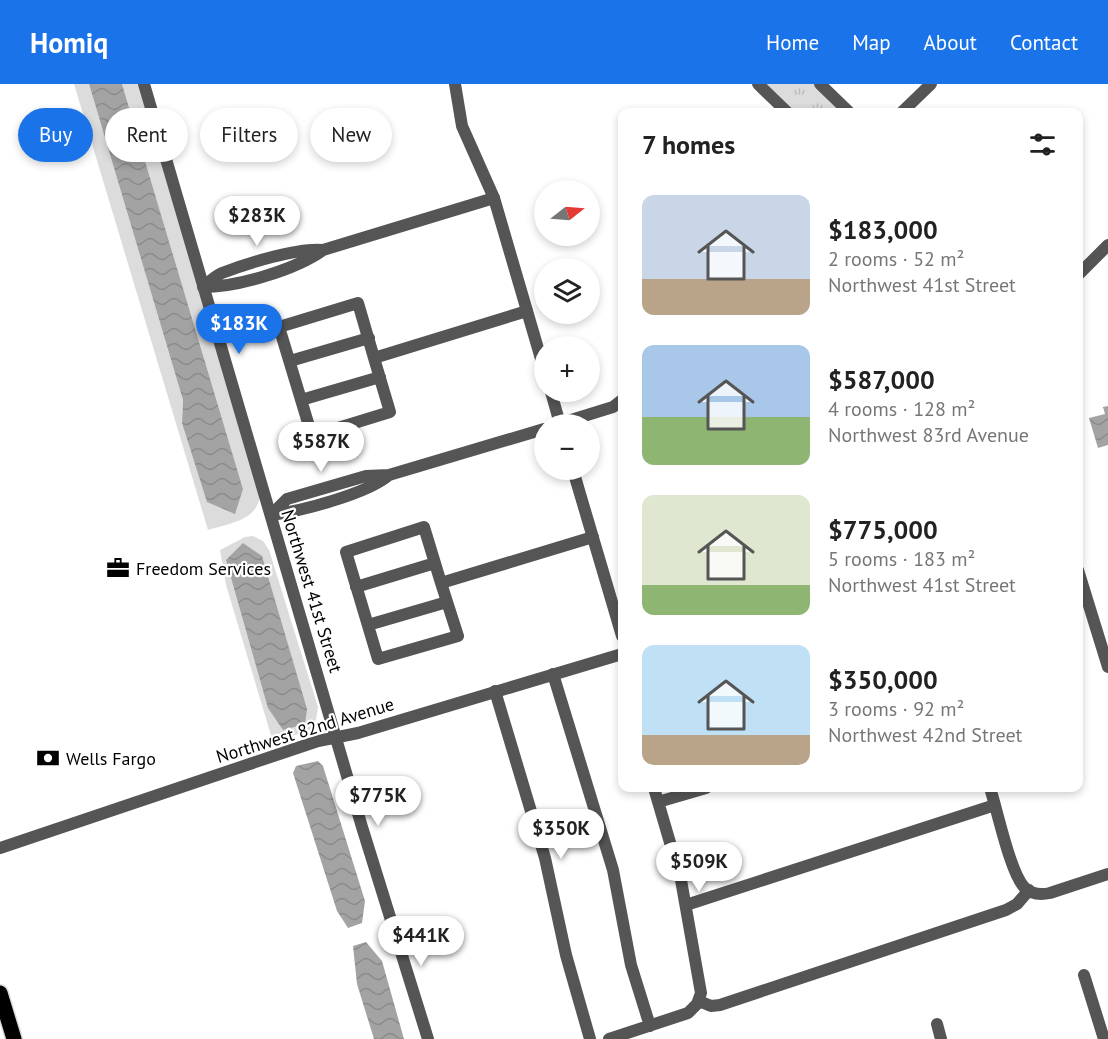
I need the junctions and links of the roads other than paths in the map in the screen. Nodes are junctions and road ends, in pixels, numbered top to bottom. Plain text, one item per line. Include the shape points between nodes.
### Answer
1 (144, 84) edge
2 (455, 84) edge
3 (758, 84) edge
4 (820, 84) edge
5 (931, 84) edge
6 (783, 108) edge
7 (845, 108) edge
8 (906, 108) edge
9 (494, 198) junction
10 (1106, 251) edge
11 (1083, 271) edge
12 (203, 287) junction
13 (528, 311) junction
14 (535, 336) edge
15 (369, 338) junction
16 (374, 357) junction
17 (290, 361) junction
18 (380, 377) junction
19 (301, 400) junction
20 (618, 402) edge
21 (588, 414) edge
22 (534, 432) edge
23 (576, 480) edge
24 (271, 515) junction
25 (593, 537) junction
26 (435, 563) junction
27 (441, 583) junction
28 (356, 586) junction
29 (1083, 586) edge
30 (447, 602) junction
31 (618, 622) edge
32 (368, 626) junction
33 (618, 655) edge
34 (1108, 667) edge
35 (553, 674) junction
36 (495, 691) junction
37 (337, 737) junction
38 (655, 792) edge
39 (692, 792) edge
40 (991, 792) edge
41 (658, 802) junction
42 (995, 805) junction
43 (0, 848) edge
44 (1108, 874) edge
45 (1029, 890) junction
46 (686, 905) junction
47 (1084, 975) dead end
48 (0, 993) edge
49 (699, 1001) junction
50 (937, 1024) dead end
51 (650, 1026) junction
52 (14, 1039) edge
53 (427, 1039) edge
54 (590, 1039) edge
55 (609, 1039) edge
56 (941, 1039) edge
57 (1104, 1039) edge

1 - 12 street, Northwest 41st Street
2 - 9 street via 465,134
3 - 6 street
4 - 7 street
5 - 8 street
9 - 12 street via 323,250 311,248 220,274
9 - 13 street
10 - 11 street
12 - 24 street, Northwest 41st Street
13 - 14 street
13 - 16 street
15 - 16 street
15 - 17 street
15 - 17 street via 358,303 279,327
16 - 18 street
17 - 19 street
18 - 19 street
18 - 19 street via 390,412 312,436
20 - 21 street
22 - 24 street via 389,475 366,476 287,498
23 - 25 street
24 - 37 street, Northwest 41st Street
25 - 27 street
25 - 31 street
26 - 27 street
26 - 28 street
26 - 28 street via 424,527 346,552
27 - 30 street
28 - 32 street
29 - 34 street
30 - 32 street
30 - 32 street via 458,636 378,659
33 - 35 street, Northwest 82nd Avenue
35 - 36 street, Northwest 82nd Avenue
35 - 51 street via 613,870 631,965
36 - 37 street, Northwest 82nd Avenue
36 - 54 street via 545,858 566,955
37 - 43 street, Northwest 82nd Avenue
37 - 53 street, Northwest 41st Street
38 - 41 street
39 - 41 street
40 - 42 street
41 - 46 street
42 - 45 street via 1017,875
42 - 46 street
44 - 45 street via 1050,893
45 - 49 street via 1006,910 870,956 720,1005
46 - 49 street via 700,982
47 - 57 street
48 - 52 main road
49 - 51 street via 688,1013
50 - 56 street
51 - 55 street

